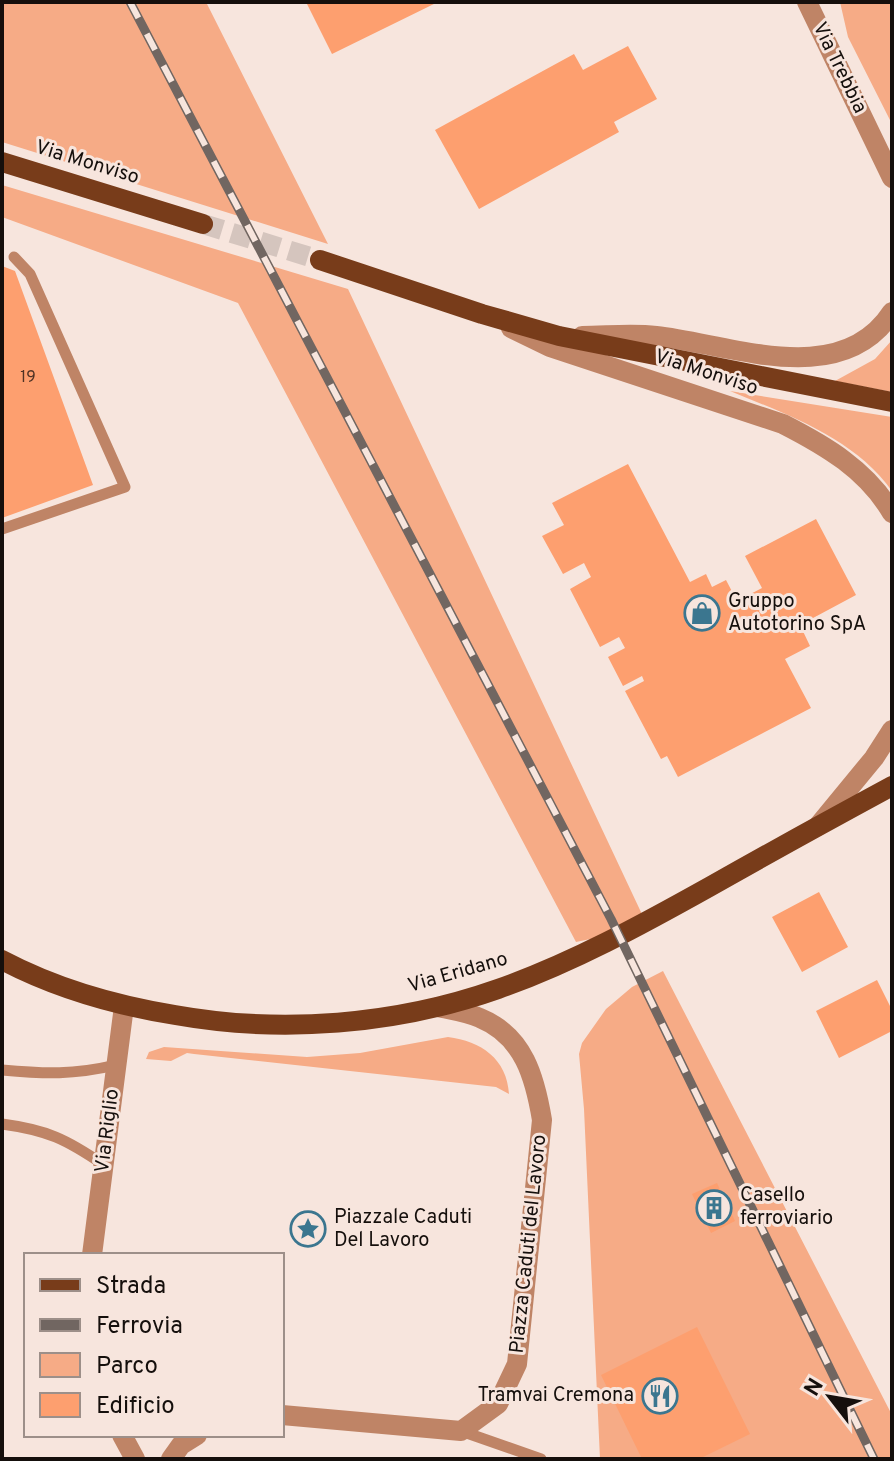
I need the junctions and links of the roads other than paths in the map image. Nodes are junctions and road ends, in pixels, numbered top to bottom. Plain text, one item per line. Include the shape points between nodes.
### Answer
1 (807, 2) edge
2 (2, 162) edge
3 (892, 178) edge
4 (203, 224) tunnel mouth
5 (14, 257) dead end
6 (320, 260) tunnel mouth
7 (892, 312) edge
8 (482, 314) junction
9 (559, 336) junction
10 (892, 402) edge
11 (892, 513) edge
12 (2, 529) edge
13 (892, 730) edge
14 (892, 786) edge
15 (818, 826) junction
16 (2, 960) edge
17 (124, 1006) junction
18 (438, 1007) junction
19 (116, 1065) junction
20 (2, 1070) edge
21 (2, 1124) edge
22 (104, 1165) junction
23 (92, 1253) edge
24 (284, 1415) edge
25 (461, 1431) junction
26 (123, 1437) edge
27 (194, 1437) edge
28 (135, 1459) edge
29 (171, 1459) edge
30 (541, 1459) edge

1 - 3 street, Via Trebbia
2 - 4 main road, Via Monviso
5 - 12 lane via 30,274 125,487
6 - 8 main road, Via Monviso
7 - 9 street via 861,343 830,355 775,357 654,335
8 - 9 main road, Via Monviso
8 - 11 street, Via Monviso via 550,347 783,424 847,462 870,481
9 - 10 main road, Via Monviso
13 - 15 street
14 - 15 main road, Via Eridano
15 - 18 main road, Via Eridano via 603,944 499,989
16 - 17 main road, Via Eridano via 77,993
17 - 18 main road, Via Eridano via 258,1025 365,1020
17 - 19 street, Via Riglio
18 - 25 street, Piazza Caduti del Lavoro via 480,1018 507,1034 535,1082 542,1120 517,1364 498,1404
19 - 20 lane via 57,1075
19 - 22 street, Via Riglio
21 - 22 lane via 46,1131
22 - 23 street, Via Riglio
24 - 25 street
25 - 30 lane
26 - 28 street
27 - 29 street

